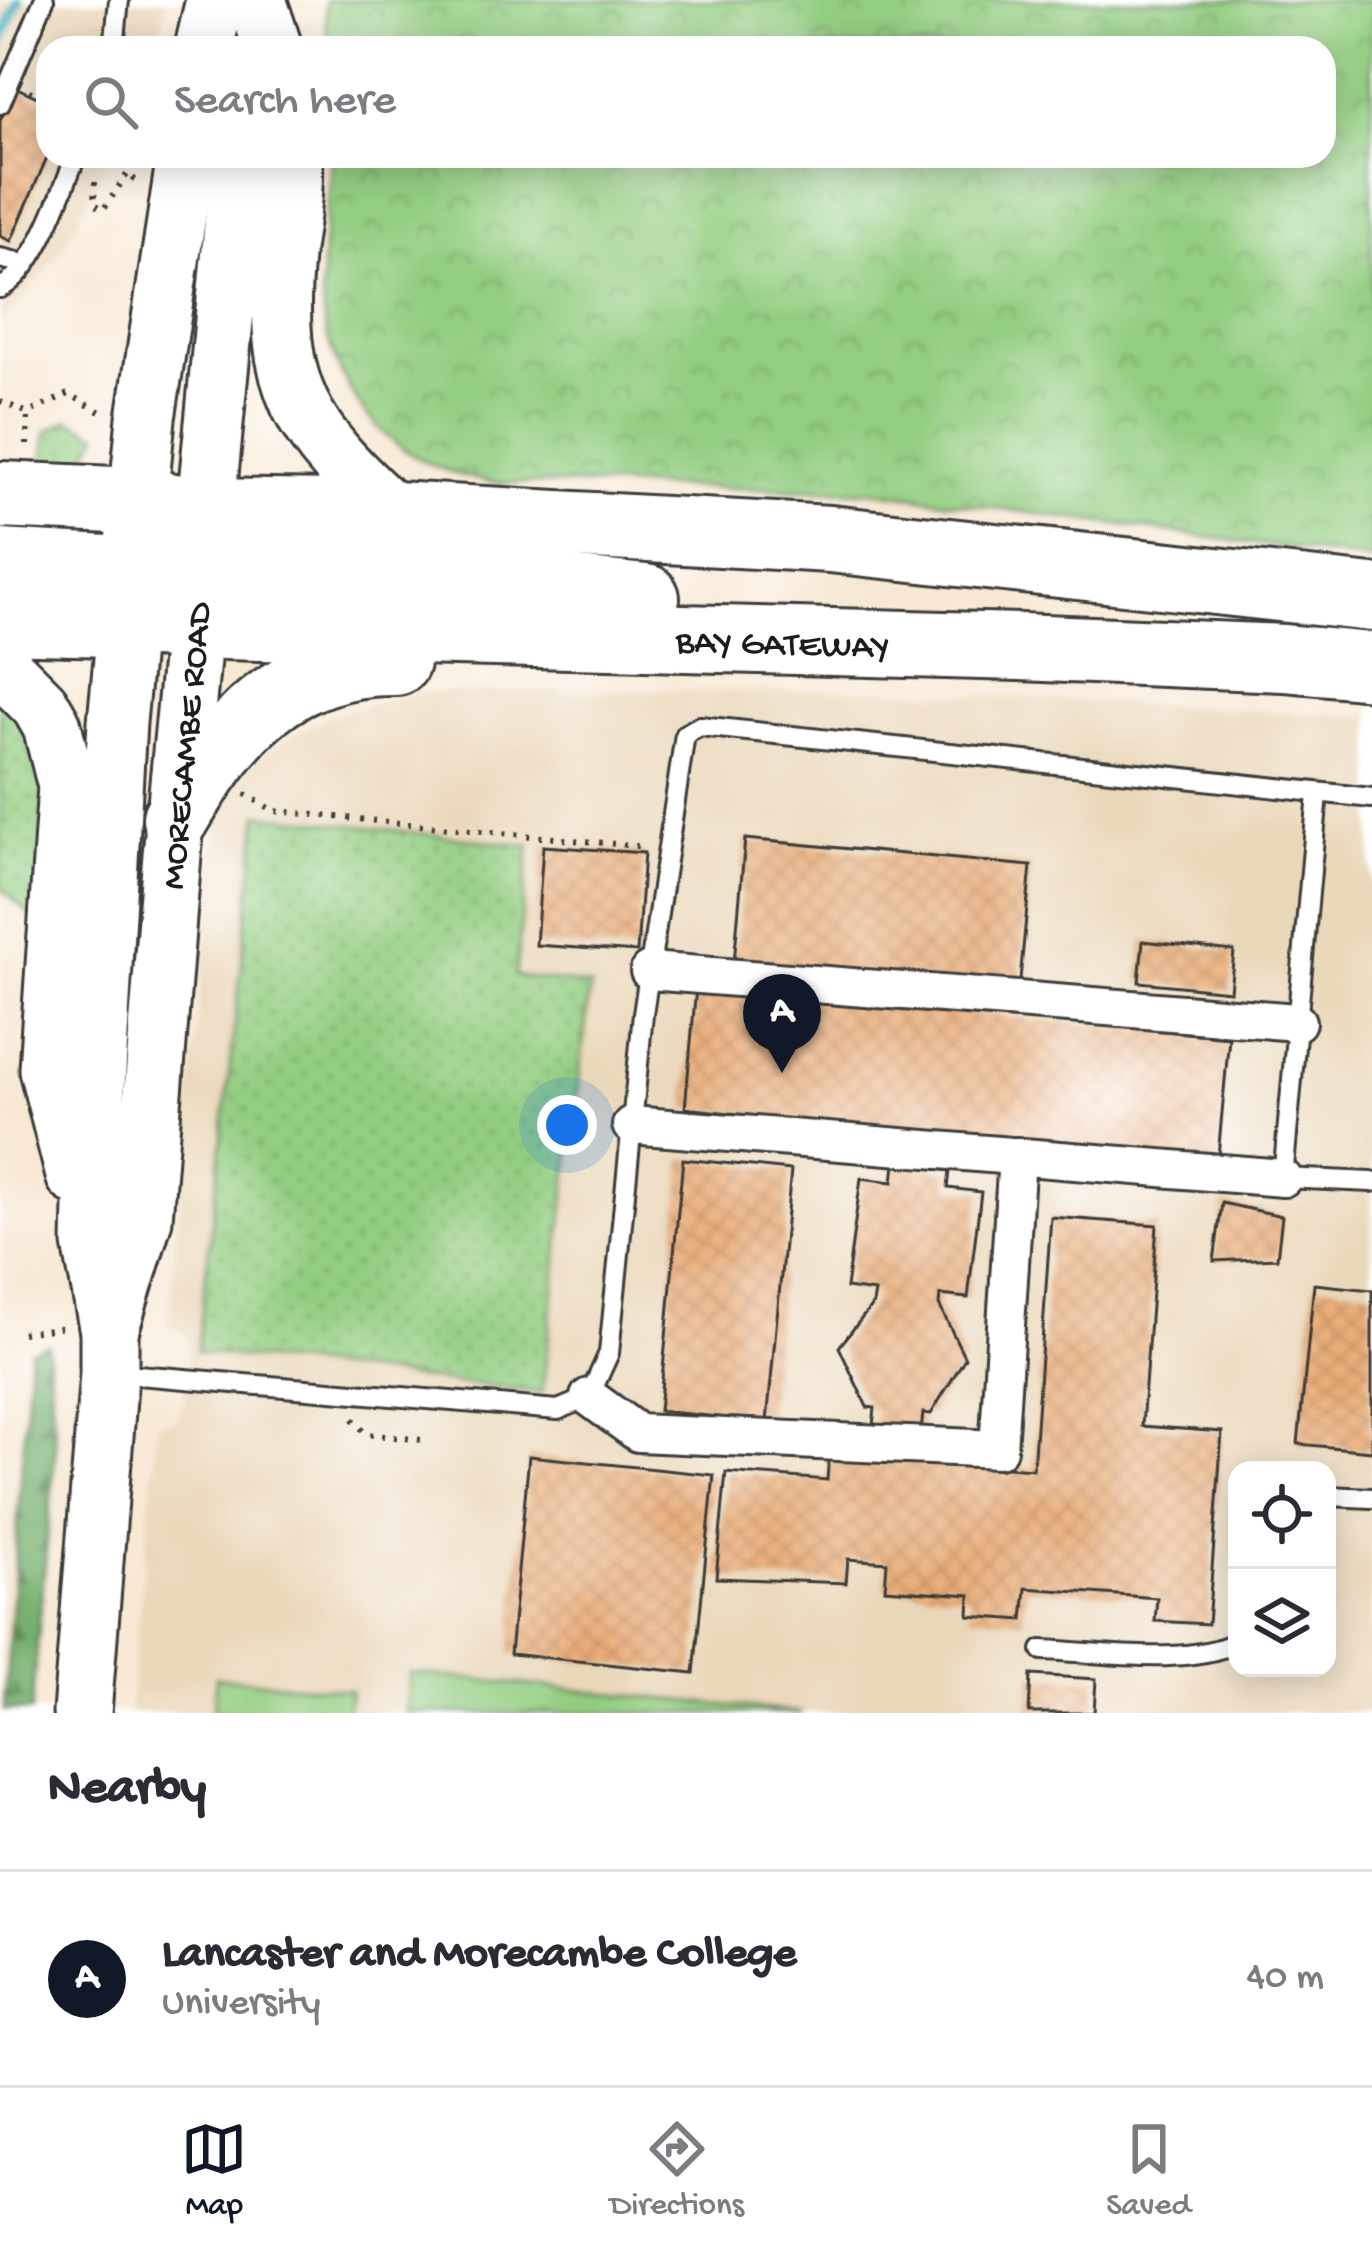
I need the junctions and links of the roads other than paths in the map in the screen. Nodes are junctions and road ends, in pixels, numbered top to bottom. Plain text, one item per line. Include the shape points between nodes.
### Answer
1 (44, 0) edge
2 (119, 0) edge
3 (215, 0) edge
4 (247, 0) edge
5 (256, 0) edge
6 (115, 36) edge
7 (207, 36) edge
8 (247, 36) edge
9 (269, 36) edge
10 (0, 104) edge
11 (81, 168) edge
12 (161, 168) edge
13 (239, 168) edge
14 (292, 168) edge
15 (48, 223) junction
16 (8, 260) edge
17 (0, 277) edge
18 (0, 288) edge
19 (14, 472) edge
20 (394, 515) junction
21 (133, 552) junction
22 (0, 563) edge
23 (200, 577) junction
24 (1372, 598) edge
25 (0, 620) edge
26 (642, 638) junction
27 (1021, 647) junction
28 (0, 665) edge
29 (1372, 666) edge
30 (1318, 794) junction
31 (1372, 798) edge
32 (176, 818) junction
33 (649, 971) junction
34 (1297, 1022) junction
35 (631, 1125) junction
36 (1017, 1156) junction
37 (1283, 1178) junction
38 (1372, 1182) edge
39 (92, 1243) junction
40 (95, 1343) junction
41 (589, 1397) junction
42 (1336, 1496) edge
43 (1372, 1498) edge
44 (1228, 1646) edge
45 (1042, 1650) dead end
46 (82, 1713) edge

1 - 10 lane
2 - 6 lane
3 - 7 main road
4 - 8 main road
5 - 9 main road
11 - 15 lane
12 - 21 main road, MORECAMBE ROAD
13 - 23 main road, MORECAMBE ROAD
14 - 20 main road via 282,337 291,385 326,450
15 - 16 lane
15 - 18 lane via 15,281
16 - 17 lane
19 - 21 highway
20 - 23 highway
20 - 24 highway via 830,539
21 - 22 highway
21 - 23 highway
21 - 23 highway via 183,585
21 - 25 highway
21 - 39 main road, MORECAMBE ROAD
23 - 26 highway, BAY GATEWAY
23 - 27 highway via 424,576 652,599 932,611
23 - 32 main road, MORECAMBE ROAD
26 - 27 highway, BAY GATEWAY
26 - 32 highway via 545,663 361,662 319,671 258,710
27 - 29 highway, BAY GATEWAY
28 - 39 main road via 52,725 67,786 48,1069
30 - 31 lane
30 - 33 lane via 700,726 685,734
30 - 34 lane
32 - 40 main road, MORECAMBE ROAD via 143,1219
33 - 34 street
33 - 35 lane
34 - 37 lane
35 - 36 street
35 - 41 lane via 609,1353
36 - 37 street
36 - 41 street via 998,1449 638,1433
37 - 38 lane
39 - 40 main road, MORECAMBE ROAD
40 - 41 lane via 558,1410
40 - 46 main road, MORECAMBE ROAD
42 - 43 lane
44 - 45 lane via 1181,1654

